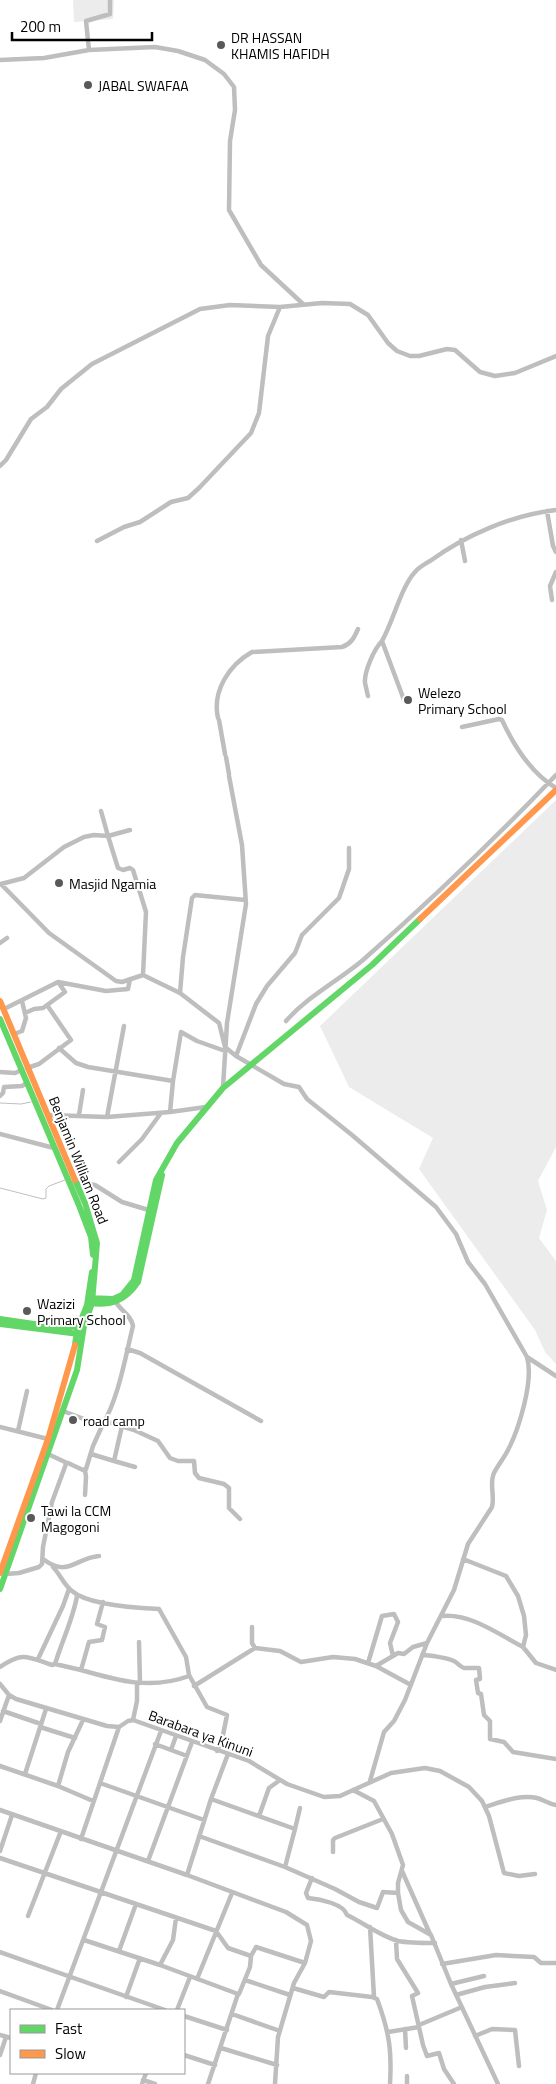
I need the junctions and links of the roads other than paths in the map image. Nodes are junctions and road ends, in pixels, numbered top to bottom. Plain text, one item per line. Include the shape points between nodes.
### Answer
1 (110, 0) edge
2 (89, 50) junction
3 (0, 60) edge
4 (303, 304) junction
5 (280, 307) junction
6 (556, 356) edge
7 (0, 466) edge
8 (556, 510) edge
9 (547, 511) junction
10 (461, 540) junction
11 (97, 542) dead end
12 (556, 552) edge
13 (466, 561) dead end
14 (556, 572) edge
15 (552, 600) dead end
16 (358, 629) dead end
17 (382, 641) junction
18 (368, 696) dead end
19 (404, 700) dead end
20 (462, 727) dead end
21 (556, 775) edge
22 (548, 783) junction
23 (556, 789) edge
24 (101, 811) dead end
25 (130, 830) dead end
26 (108, 836) junction
27 (349, 848) dead end
28 (1, 884) edge
29 (245, 900) junction
30 (7, 938) dead end
31 (0, 943) edge
32 (143, 975) junction
33 (130, 979) junction
34 (58, 982) junction
35 (180, 993) junction
36 (0, 1001) edge
37 (22, 1001) junction
38 (48, 1005) junction
39 (4, 1009) junction
40 (25, 1013) junction
41 (0, 1020) edge
42 (286, 1021) dead end
43 (124, 1026) dead end
44 (14, 1034) junction
45 (59, 1048) junction
46 (225, 1049) junction
47 (236, 1056) junction
48 (250, 1064) junction
49 (25, 1069) junction
50 (0, 1072) edge
51 (115, 1072) junction
52 (172, 1081) junction
53 (28, 1083) junction
54 (223, 1088) junction
55 (84, 1090) dead end
56 (0, 1096) edge
57 (206, 1107) junction
58 (170, 1112) junction
59 (161, 1113) junction
60 (48, 1115) junction
61 (79, 1115) junction
62 (107, 1116) junction
63 (0, 1134) edge
64 (54, 1148) junction
65 (119, 1162) dead end
66 (76, 1182) junction
67 (151, 1211) junction
68 (90, 1301) junction
69 (115, 1301) junction
70 (0, 1319) edge
71 (0, 1324) edge
72 (81, 1326) junction
73 (79, 1334) junction
74 (127, 1349) junction
75 (527, 1357) junction
76 (556, 1376) edge
77 (27, 1391) dead end
78 (63, 1411) junction
79 (261, 1421) dead end
80 (103, 1423) junction
81 (122, 1426) junction
82 (0, 1427) edge
83 (18, 1431) junction
84 (48, 1439) junction
85 (48, 1454) junction
86 (91, 1454) junction
87 (114, 1461) junction
88 (67, 1463) junction
89 (135, 1467) dead end
90 (85, 1470) junction
91 (85, 1496) dead end
92 (240, 1519) dead end
93 (99, 1556) dead end
94 (43, 1559) junction
95 (463, 1559) junction
96 (53, 1567) junction
97 (2, 1576) edge
98 (0, 1589) edge
99 (69, 1589) junction
100 (77, 1596) junction
101 (103, 1602) junction
102 (442, 1616) junction
103 (252, 1627) dead end
104 (139, 1642) dead end
105 (427, 1643) junction
106 (522, 1646) junction
107 (255, 1648) junction
108 (422, 1655) junction
109 (393, 1656) junction
110 (38, 1659) junction
111 (368, 1663) junction
112 (55, 1664) junction
113 (376, 1666) junction
114 (0, 1667) edge
115 (81, 1670) junction
116 (556, 1670) edge
117 (189, 1676) junction
118 (139, 1683) junction
119 (0, 1684) edge
120 (411, 1685) junction
121 (194, 1686) junction
122 (9, 1695) junction
123 (46, 1709) junction
124 (3, 1711) junction
125 (83, 1720) junction
126 (132, 1720) junction
127 (0, 1721) edge
128 (41, 1726) junction
129 (119, 1727) junction
130 (161, 1731) junction
131 (176, 1736) junction
132 (75, 1738) junction
133 (192, 1742) junction
134 (155, 1744) junction
135 (171, 1750) junction
136 (217, 1751) junction
137 (228, 1754) junction
138 (187, 1756) junction
139 (556, 1759) edge
140 (0, 1766) edge
141 (25, 1774) junction
142 (280, 1780) junction
143 (370, 1781) junction
144 (100, 1784) junction
145 (58, 1786) junction
146 (353, 1790) junction
147 (137, 1795) junction
148 (211, 1799) junction
149 (94, 1801) junction
150 (556, 1805) edge
151 (168, 1807) junction
152 (485, 1807) junction
153 (300, 1808) dead end
154 (0, 1810) edge
155 (12, 1815) junction
156 (258, 1816) junction
157 (384, 1819) junction
158 (204, 1820) junction
159 (295, 1829) junction
160 (61, 1831) junction
161 (199, 1836) junction
162 (81, 1838) junction
163 (117, 1850) junction
164 (0, 1851) edge
165 (333, 1852) dead end
166 (0, 1858) edge
167 (148, 1861) junction
168 (284, 1866) junction
169 (402, 1871) junction
170 (44, 1873) junction
171 (535, 1874) dead end
172 (187, 1875) junction
173 (312, 1878) junction
174 (100, 1892) junction
175 (232, 1893) junction
176 (398, 1893) junction
177 (136, 1904) junction
178 (28, 1916) dead end
179 (176, 1918) junction
180 (370, 1927) junction
181 (216, 1931) junction
182 (431, 1935) junction
183 (84, 1940) junction
184 (396, 1940) junction
185 (434, 1943) junction
186 (120, 1951) junction
187 (0, 1952) edge
188 (251, 1956) junction
189 (140, 1958) junction
190 (305, 1963) junction
191 (556, 1963) edge
192 (442, 1964) junction
193 (160, 1965) junction
194 (70, 1976) junction
195 (484, 1976) dead end
196 (190, 1977) junction
197 (197, 1979) junction
198 (245, 1980) junction
199 (514, 1983) dead end
200 (451, 1984) junction
201 (292, 1988) junction
202 (0, 1991) edge
203 (238, 1994) junction
204 (290, 1995) junction
205 (456, 1995) junction
206 (126, 1997) junction
207 (374, 1997) junction
208 (462, 2008) junction
209 (49, 2009) edge
210 (57, 2009) edge
211 (162, 2009) edge
212 (177, 2009) edge
213 (232, 2014) junction
214 (185, 2016) edge
215 (419, 2026) junction
216 (405, 2028) junction
217 (227, 2030) junction
218 (280, 2031) junction
219 (388, 2032) junction
220 (0, 2035) edge
221 (475, 2036) junction
222 (9, 2038) edge
223 (221, 2048) junction
224 (406, 2048) dead end
225 (185, 2054) edge
226 (0, 2055) edge
227 (215, 2065) junction
228 (277, 2065) junction
229 (519, 2066) dead end
230 (407, 2076) dead end
231 (143, 2082) edge
232 (155, 2084) edge
233 (208, 2084) edge
234 (275, 2084) edge
235 (390, 2084) edge
236 (407, 2084) edge
237 (454, 2084) edge
238 (498, 2084) edge

1 - 2 street via 110,14 86,21
2 - 3 street via 44,58
2 - 4 street via 155,47 178,51 205,60 224,74 234,87 235,110 230,141 229,210 261,265
4 - 5 street
4 - 6 street via 350,304 368,315 397,351 419,356 455,350 488,375 515,373
5 - 7 street via 230,305 200,309 92,364 31,419
5 - 11 street via 268,336 259,413 251,433 188,498 172,502 140,522
8 - 9 street
9 - 10 street via 506,522
9 - 12 street
10 - 13 street
10 - 17 street via 414,572
14 - 15 street via 550,583
16 - 29 street via 348,646 252,652 240,659 219,691 216,709 242,845
17 - 18 street via 365,682
17 - 19 street
20 - 22 street via 499,718 530,765
21 - 22 street
22 - 23 street
22 - 42 street via 415,915 341,978 310,998
23 - 48 main road via 372,966
24 - 26 street
25 - 26 street
26 - 28 street via 84,837 64,847 24,878
26 - 32 street via 118,868 133,870 146,912
27 - 47 street via 349,869 339,898 302,935 294,953 266,986
28 - 33 street via 62,945 116,981
29 - 35 street via 195,895 192,898
29 - 46 street
30 - 31 street
32 - 33 street
32 - 35 street
33 - 34 street via 128,989 117,991
34 - 37 street
34 - 38 street via 65,992
35 - 46 street via 219,1023
36 - 39 main road, Benjamin William Road
37 - 39 street
37 - 40 street
38 - 40 street
38 - 45 street via 71,1038
39 - 44 main road, Benjamin William Road
40 - 44 street via 22,1031
41 - 49 main road, Benjamin William Road
43 - 51 street
44 - 49 main road, Benjamin William Road
45 - 49 street via 39,1064
45 - 51 street via 76,1063
46 - 47 street
46 - 52 street via 197,1041 181,1032
46 - 54 street
47 - 48 street
48 - 54 main road
48 - 75 street via 284,1084 298,1087 307,1099 436,1207 456,1234 468,1262 485,1284
49 - 50 street via 15,1074
49 - 53 main road, Benjamin William Road
49 - 60 main road, Benjamin William Road
51 - 52 street
51 - 62 street
52 - 58 street
53 - 56 street via 4,1087
53 - 64 main road, Benjamin William Road
54 - 57 main road
55 - 61 street
57 - 58 street
57 - 67 main road via 177,1143 168,1160
58 - 59 street
59 - 62 street
59 - 65 street
60 - 61 street
60 - 66 main road, Benjamin William Road
61 - 62 street
63 - 64 street
64 - 68 main road, Benjamin William Road via 91,1237
66 - 67 street via 95,1185 122,1202
66 - 68 main road, Benjamin William Road via 96,1235 97,1252
67 - 69 main road via 138,1282 131,1293
68 - 69 main road
68 - 72 main road, Benjamin William Road
69 - 74 street via 131,1318 133,1326
70 - 72 main road via 61,1328
71 - 73 main road
72 - 73 main road, Benjamin William Road
73 - 78 main road via 77,1370
73 - 84 main road
74 - 79 street via 140,1353
74 - 80 street
75 - 76 street
75 - 95 street via 530,1371 516,1433 494,1473 492,1507 468,1544
77 - 83 street
78 - 80 street
78 - 85 main road
80 - 81 street
80 - 86 street
81 - 87 street
81 - 92 street via 158,1441 170,1458 194,1461 198,1478 224,1484 229,1488 229,1508
82 - 83 street
83 - 84 street
84 - 97 main road
85 - 88 street
85 - 97 main road
86 - 87 street
86 - 90 street
87 - 89 street
88 - 90 street
88 - 94 street via 52,1502
90 - 91 street
93 - 96 street via 86,1558 74,1565
94 - 96 street
94 - 97 street via 39,1567
95 - 102 street
95 - 106 street via 506,1576 518,1596 524,1616 526,1635
96 - 99 street
97 - 98 main road
99 - 100 street
99 - 110 street
100 - 101 street
100 - 112 street
101 - 115 street via 97,1624 105,1627 102,1640 89,1642
101 - 117 street via 159,1609 186,1657
102 - 105 street
102 - 106 street via 466,1619
103 - 107 street
104 - 118 street
105 - 108 street
105 - 109 street
106 - 116 street via 536,1663
107 - 111 street via 280,1652 301,1662 333,1657
107 - 121 street
108 - 120 street
108 - 139 street via 432,1654 454,1660 464,1668 479,1668 480,1679 476,1680 484,1715 490,1721 490,1740 504,1742 513,1752
109 - 111 street via 390,1643 398,1622 394,1614 382,1616
109 - 113 street
110 - 112 street
110 - 114 street via 19,1656
111 - 113 street
112 - 115 street
113 - 120 street
115 - 118 street
117 - 118 street via 166,1683
117 - 121 street
118 - 126 street
119 - 122 street
120 - 143 street via 394,1721 384,1732
121 - 136 street via 207,1707 227,1715
122 - 123 street
122 - 124 street
123 - 125 street
123 - 128 street
124 - 127 street
124 - 128 street
125 - 129 street
125 - 132 street
126 - 129 street, Barabara ya Kinuni
126 - 130 street, Barabara ya Kinuni
128 - 132 street
128 - 141 street
129 - 144 street
130 - 131 street, Barabara ya Kinuni
130 - 134 street
131 - 133 street, Barabara ya Kinuni
131 - 135 street
132 - 145 street
133 - 136 street, Barabara ya Kinuni
133 - 138 street
134 - 135 street
134 - 147 street
135 - 138 street
136 - 137 street, Barabara ya Kinuni
137 - 142 street, Barabara ya Kinuni via 249,1761
137 - 148 street
138 - 151 street
140 - 141 street
141 - 145 street
142 - 146 street, Barabara ya Kinuni via 324,1797 340,1796
142 - 156 street via 269,1788
143 - 146 street, Barabara ya Kinuni
143 - 152 street, Barabara ya Kinuni via 410,1769 433,1768 469,1787
144 - 147 street
144 - 149 street
145 - 149 street
146 - 157 street via 374,1800
147 - 151 street
147 - 163 street
148 - 156 street
148 - 158 street
149 - 162 street
150 - 152 street via 528,1798
151 - 158 street
151 - 167 street
152 - 171 street via 504,1873 519,1876
153 - 159 street
154 - 155 street
155 - 160 street
155 - 164 street
156 - 159 street
157 - 165 street via 335,1838
157 - 169 street via 400,1854
158 - 161 street
159 - 168 street
160 - 162 street
160 - 170 street
161 - 168 street
161 - 172 street
162 - 163 street
163 - 167 street
163 - 174 street
166 - 170 street
167 - 172 street
168 - 173 street
169 - 176 street
169 - 182 street
170 - 174 street
170 - 178 street
172 - 175 street
173 - 176 street via 377,1908 383,1892
173 - 180 street via 306,1893 308,1898 338,1906 347,1915
174 - 177 street
174 - 183 street
175 - 181 street
175 - 190 street via 286,1912 307,1924 311,1941
176 - 182 street via 408,1922
177 - 179 street
177 - 186 street
179 - 181 street
179 - 193 street via 172,1940
180 - 184 street
180 - 207 street
181 - 188 street via 228,1948
181 - 197 street
182 - 185 street
183 - 186 street
183 - 194 street
184 - 185 street
184 - 215 street via 397,1959 418,1993 412,1996
185 - 192 street
186 - 189 street
187 - 194 street
188 - 190 street via 256,1947
188 - 198 street
189 - 193 street
189 - 206 street
190 - 201 street
191 - 192 street via 541,1963 534,1957 496,1955
192 - 200 street
193 - 196 street
194 - 206 street
194 - 210 street
195 - 200 street
196 - 197 street
196 - 212 street
197 - 203 street
198 - 203 street
198 - 204 street
199 - 205 street via 485,1986
200 - 205 street
201 - 204 street
201 - 207 street via 324,1997 329,1992
202 - 209 street
203 - 213 street
204 - 218 street
205 - 208 street
206 - 211 street
207 - 219 street
208 - 215 street
208 - 221 street
213 - 217 street
213 - 218 street
214 - 217 street
215 - 216 street
215 - 237 street via 428,2056 439,2052 444,2069
216 - 219 street
216 - 224 street
217 - 223 street
218 - 228 street
219 - 235 street via 392,2059
220 - 222 street
221 - 229 street via 492,2030 515,2030
221 - 238 street
222 - 226 street
223 - 227 street
223 - 228 street
225 - 227 street
227 - 233 street
228 - 234 street
230 - 236 street
231 - 232 street

